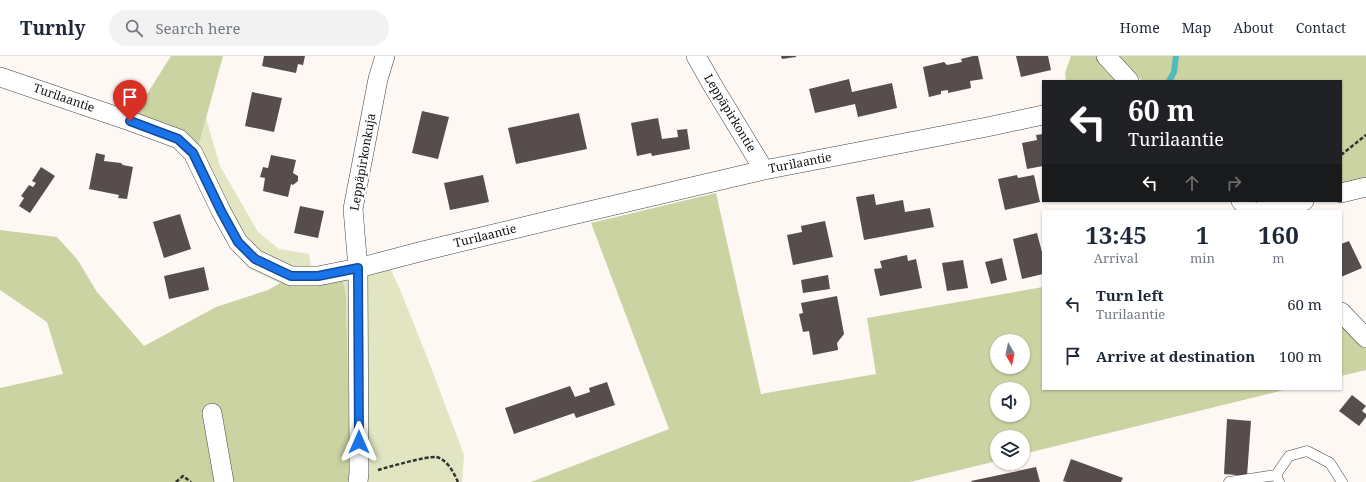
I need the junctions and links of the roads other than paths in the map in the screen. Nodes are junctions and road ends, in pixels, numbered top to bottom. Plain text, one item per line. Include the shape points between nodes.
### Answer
1 (385, 56) edge
2 (696, 56) edge
3 (1106, 56) edge
4 (0, 77) edge
5 (1127, 80) edge
6 (1042, 115) edge
7 (764, 170) junction
8 (1366, 187) edge
9 (1342, 192) edge
10 (1242, 202) edge
11 (1300, 202) edge
12 (1249, 210) edge
13 (1264, 210) edge
14 (358, 268) junction
15 (1342, 313) edge
16 (1366, 338) edge
17 (212, 413) dead end
18 (358, 478) edge
19 (1277, 479) edge
20 (224, 482) edge
21 (1229, 482) edge
22 (1342, 482) edge

1 - 14 street, Leppäpirkonkuja via 353,209
2 - 7 street, Leppäpirkontie
3 - 5 street
4 - 14 street, Turilaantie via 178,139 193,153 238,242 255,259 291,276 318,276
6 - 7 street, Turilaantie
7 - 14 street, Turilaantie
8 - 9 street
10 - 12 street
11 - 13 street
14 - 18 street, Leppäpirkonkuja
15 - 16 street
17 - 20 street
19 - 21 lane
19 - 22 lane via 1289,456 1307,451 1330,463

